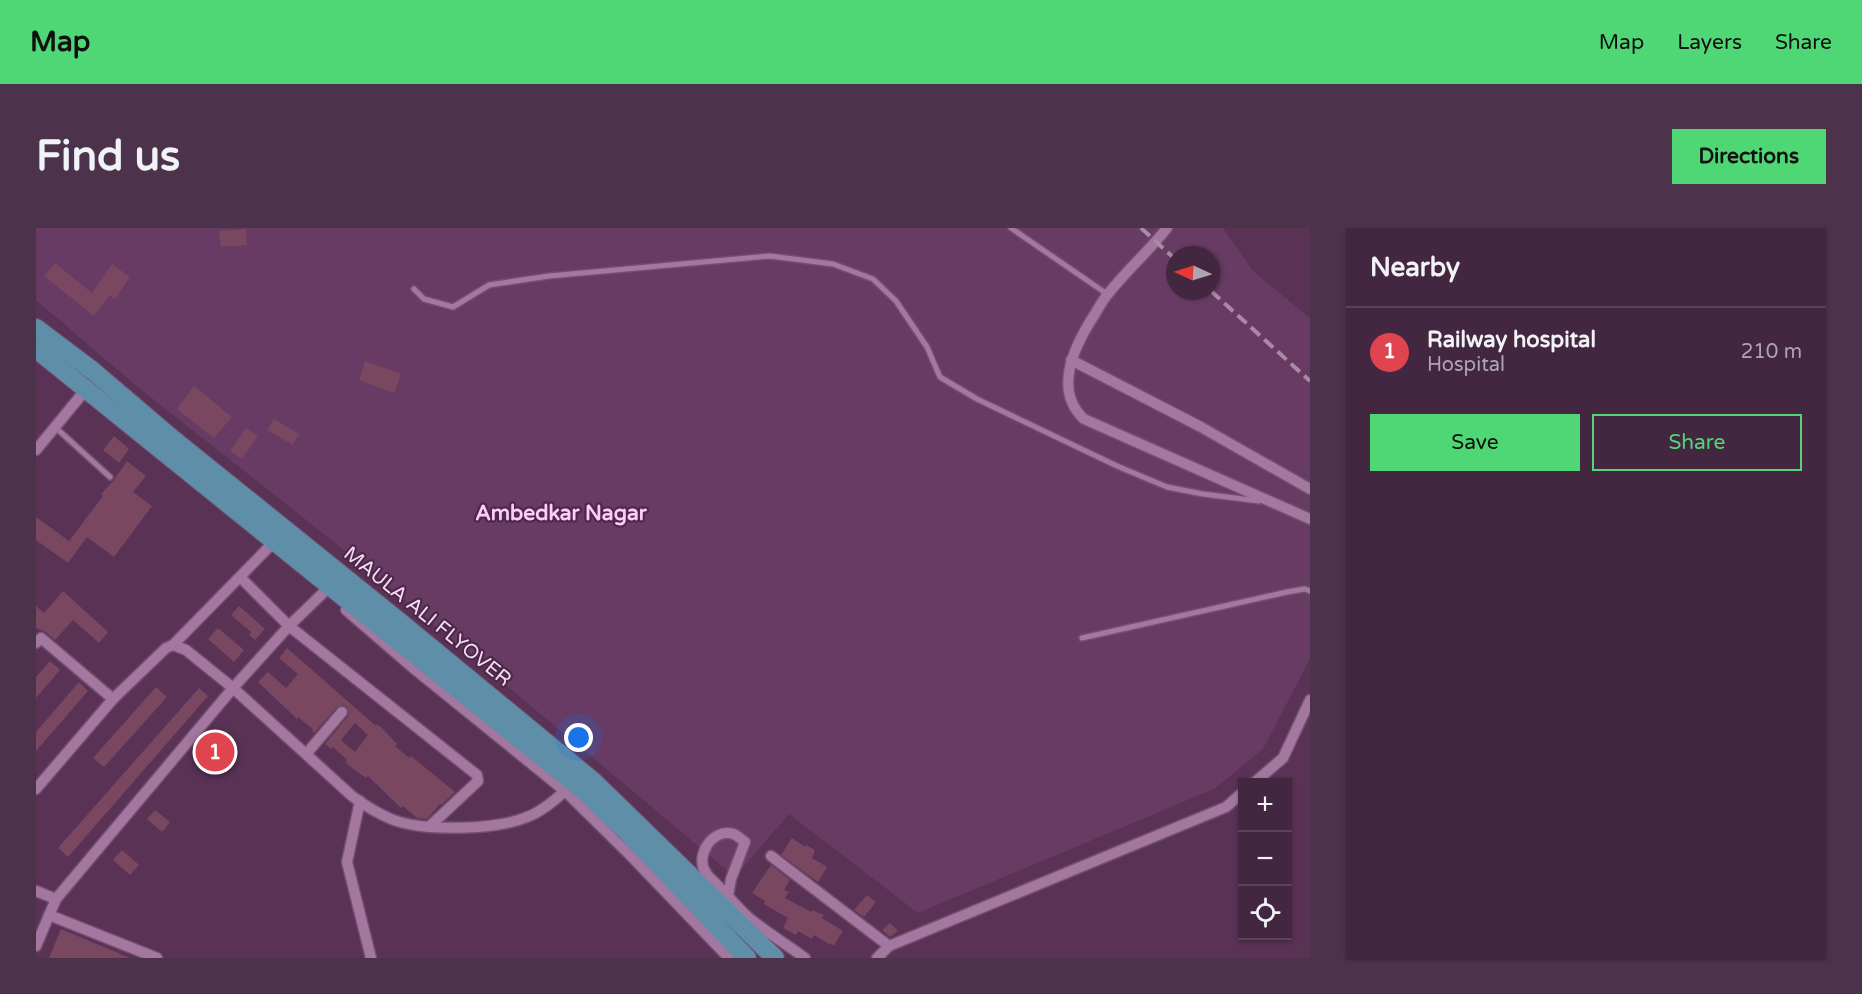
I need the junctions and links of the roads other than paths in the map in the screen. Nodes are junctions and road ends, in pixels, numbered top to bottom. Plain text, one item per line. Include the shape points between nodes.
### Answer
1 (1011, 228) edge
2 (1167, 228) edge
3 (414, 289) dead end
4 (1107, 294) junction
5 (36, 328) edge
6 (36, 349) edge
7 (36, 354) edge
8 (1071, 360) junction
9 (83, 393) junction
10 (55, 427) junction
11 (36, 450) edge
12 (110, 477) dead end
13 (1310, 489) edge
14 (1272, 502) junction
15 (1310, 519) edge
16 (269, 548) junction
17 (240, 577) junction
18 (1310, 591) edge
19 (324, 592) junction
20 (289, 626) junction
21 (1082, 638) dead end
22 (36, 643) edge
23 (173, 645) junction
24 (233, 688) junction
25 (113, 699) junction
26 (1310, 700) edge
27 (342, 712) dead end
28 (307, 753) junction
29 (1261, 778) edge
30 (36, 789) edge
31 (565, 791) junction
32 (1238, 796) edge
33 (360, 801) junction
34 (429, 827) junction
35 (771, 856) dead end
36 (36, 891) edge
37 (728, 896) junction
38 (56, 899) junction
39 (49, 915) junction
40 (36, 946) edge
41 (890, 946) junction
42 (157, 958) edge
43 (371, 958) edge
44 (729, 958) edge
45 (747, 958) edge
46 (775, 958) edge
47 (805, 958) edge
48 (877, 958) edge

1 - 4 lane
2 - 4 street
3 - 14 lane via 424,299 453,307 489,285 549,276 770,256 833,264 873,279 896,301 927,347 940,377 977,399 1167,487
4 - 8 street
5 - 46 main road, MAULA ALI FLYOVER via 593,781
6 - 45 main road, MAULA ALI FLYOVER via 584,791
7 - 9 street
8 - 13 street via 1202,427
8 - 14 street via 1069,396 1084,419
9 - 10 street
9 - 16 street
10 - 11 street
10 - 12 lane
14 - 15 street
16 - 17 street
16 - 19 street
17 - 20 street
17 - 23 street
18 - 21 lane
19 - 20 street
19 - 31 street
20 - 24 street
20 - 34 street via 477,775 478,781
22 - 25 street via 41,638
23 - 24 street via 186,650
23 - 25 street
24 - 28 street
24 - 38 street
25 - 30 street
26 - 29 street via 1283,758
27 - 28 street
28 - 33 street
31 - 34 street via 526,818 478,826
31 - 44 street
32 - 41 street via 1226,807
33 - 34 street via 392,819
33 - 43 street via 347,862
35 - 41 street
36 - 38 street
37 - 37 street via 702,865 702,856 714,838 722,834 733,834 746,842
37 - 47 street via 748,916
38 - 39 street
39 - 40 street
39 - 42 street
41 - 48 street

